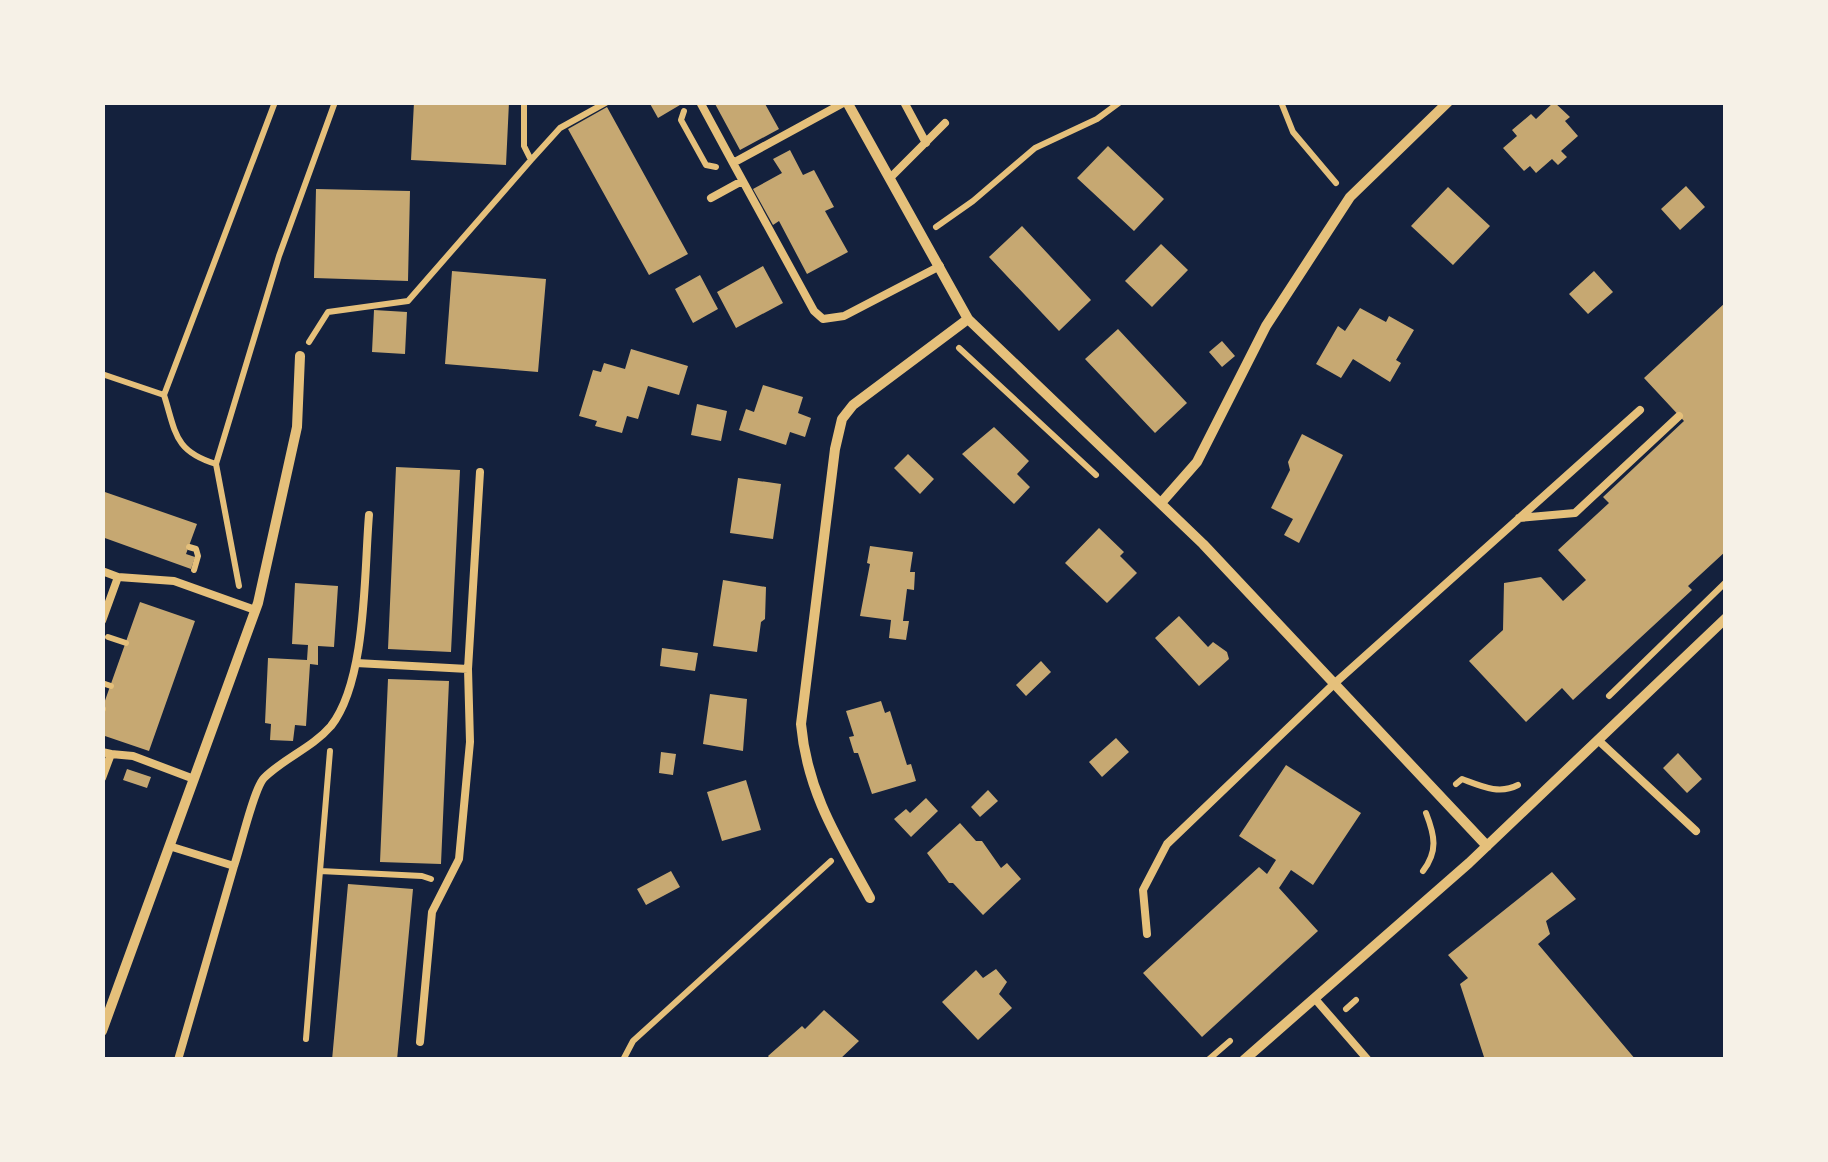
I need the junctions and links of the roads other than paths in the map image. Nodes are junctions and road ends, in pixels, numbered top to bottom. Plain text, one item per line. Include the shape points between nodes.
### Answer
1 (700, 102) edge
2 (846, 102) edge
3 (904, 102) edge
4 (1448, 102) edge
5 (945, 123) dead end
6 (926, 143) junction
7 (732, 163) junction
8 (890, 178) junction
9 (742, 181) junction
10 (711, 198) dead end
11 (940, 266) junction
12 (968, 320) junction
13 (300, 356) road end
14 (1640, 410) dead end
15 (1680, 416) dead end
16 (480, 472) dead end
17 (1161, 502) junction
18 (368, 514) dead end
19 (1519, 518) junction
20 (102, 571) edge
21 (118, 576) junction
22 (255, 610) junction
23 (1726, 618) edge
24 (102, 621) edge
25 (356, 663) junction
26 (468, 668) junction
27 (1335, 682) junction
28 (1598, 740) junction
29 (106, 753) edge
30 (102, 778) edge
31 (194, 778) junction
32 (1696, 831) dead end
33 (169, 846) junction
34 (1487, 846) junction
35 (234, 866) junction
36 (870, 898) dead end
37 (1146, 934) dead end
38 (1316, 1000) junction
39 (102, 1030) edge
40 (420, 1042) dead end
41 (178, 1060) edge
42 (1244, 1060) edge
43 (1368, 1060) edge

1 - 7 lane
2 - 7 lane
2 - 8 street
3 - 6 lane
4 - 17 street via 1350,197 1266,326 1197,462
5 - 6 lane
6 - 8 lane
7 - 9 lane
8 - 11 street
9 - 10 lane
9 - 11 lane via 823,319 844,316
11 - 12 street
12 - 17 street
12 - 36 street via 853,406 842,419 835,449 801,724 812,788
13 - 22 street via 297,427
14 - 19 lane
15 - 19 lane via 1575,513
16 - 26 lane
17 - 27 street
18 - 25 lane
19 - 27 lane
20 - 21 lane
21 - 22 lane via 174,581
21 - 24 lane
22 - 31 street
23 - 28 street
25 - 26 lane
25 - 35 lane via 332,724 261,780
26 - 40 lane via 470,742 459,859 432,912
27 - 34 street
27 - 37 lane via 1167,844 1143,890
28 - 32 lane
28 - 34 street
29 - 30 lane
29 - 31 lane
31 - 33 street
33 - 35 lane
33 - 39 street
34 - 38 street
35 - 41 lane
38 - 42 street
38 - 43 lane

